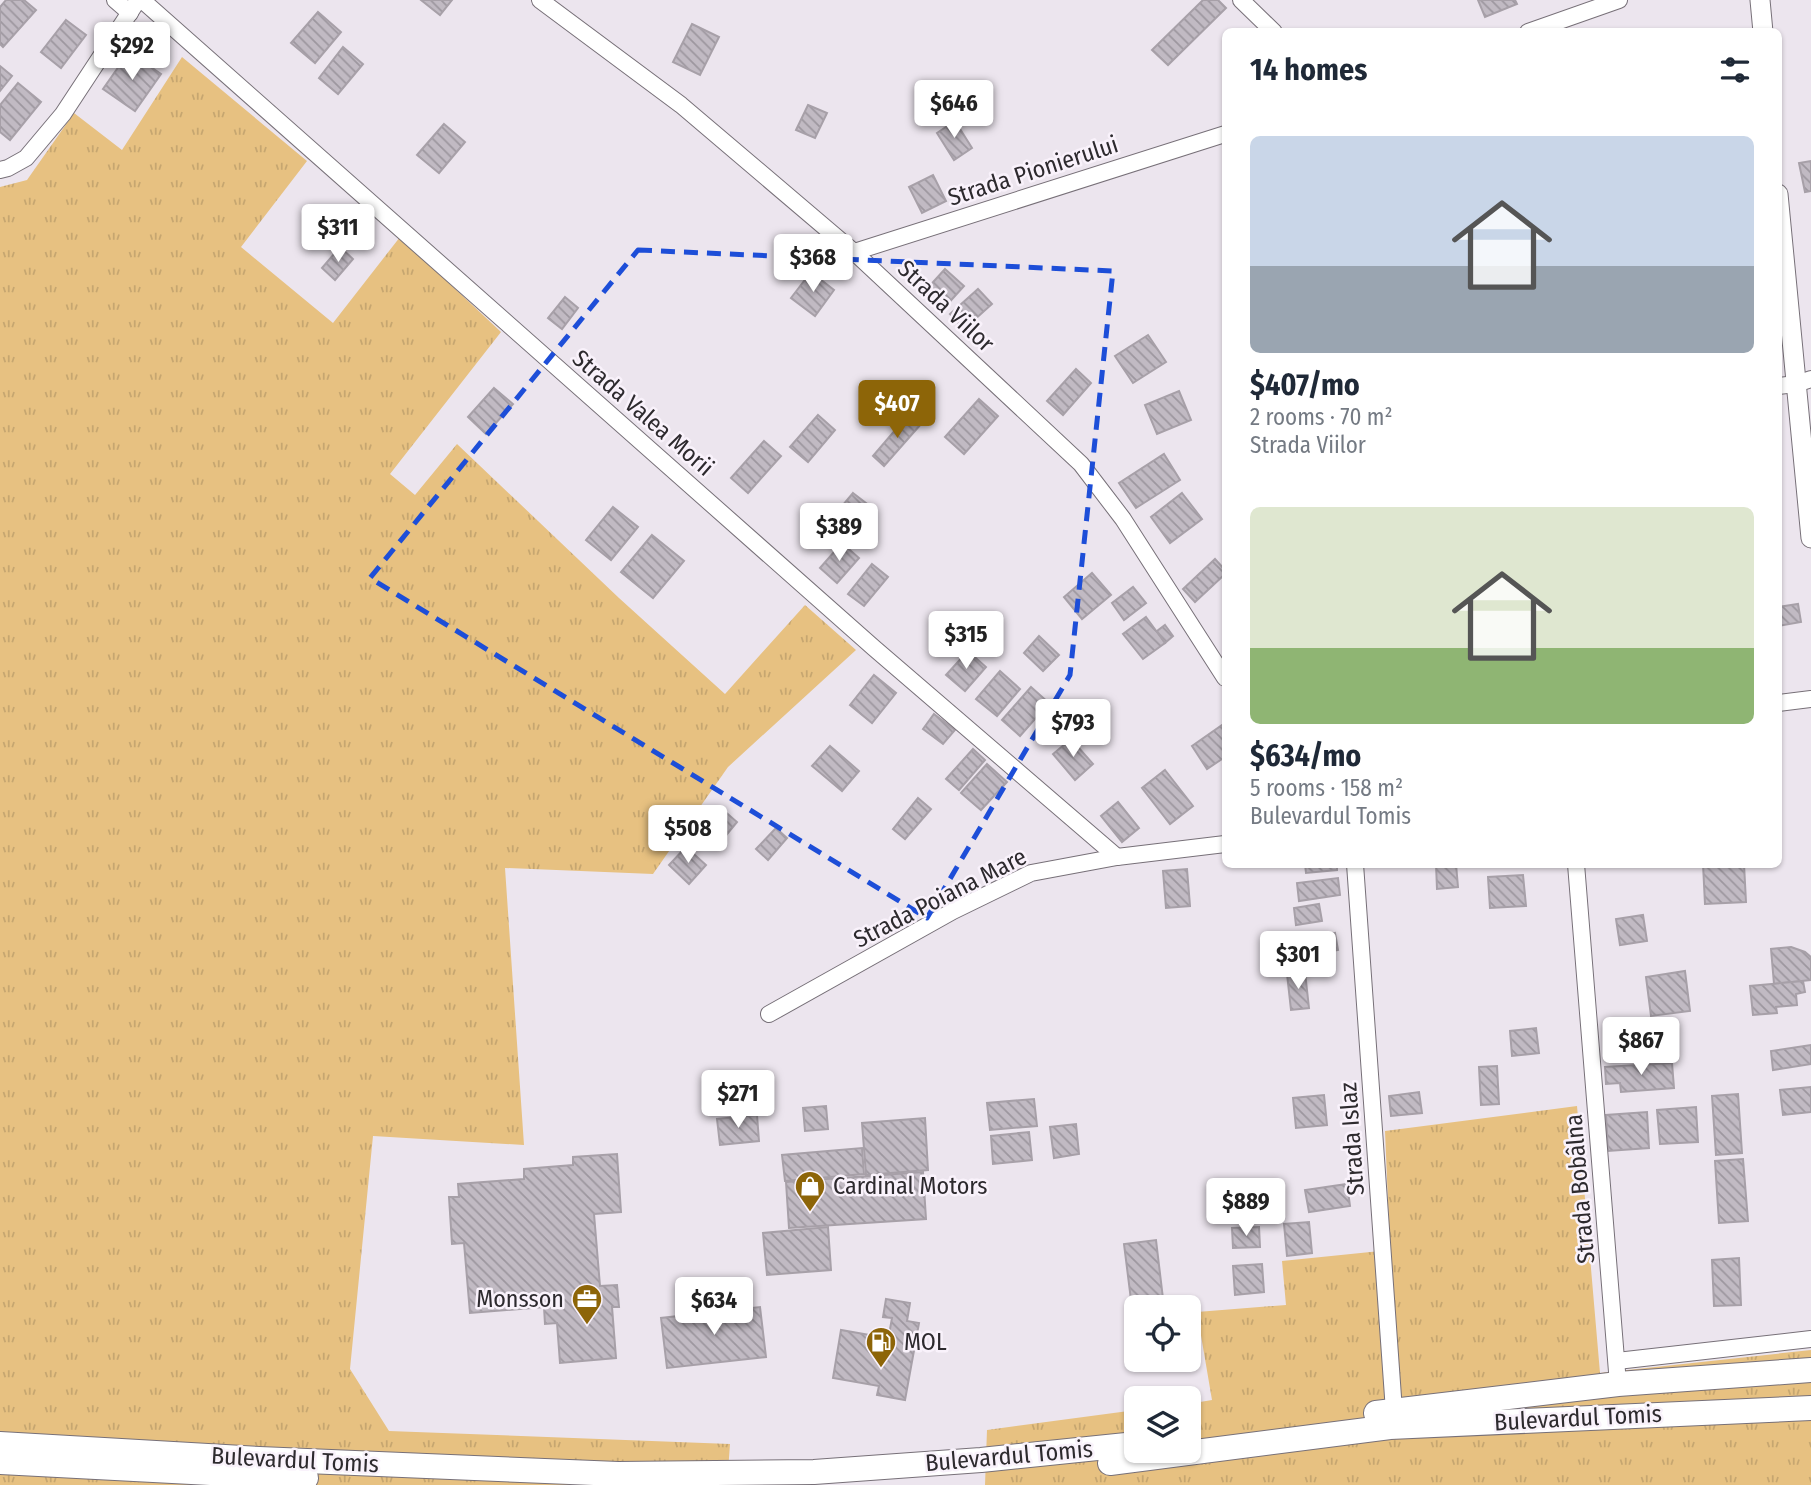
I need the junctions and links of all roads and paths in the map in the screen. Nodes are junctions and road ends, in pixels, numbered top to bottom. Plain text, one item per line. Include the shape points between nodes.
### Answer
1 (116, 0) edge
2 (540, 0) edge
3 (1241, 0) edge
4 (1619, 0) edge
5 (1760, 0) edge
6 (137, 4) edge
7 (1270, 28) edge
8 (1539, 28) edge
9 (1763, 28) edge
10 (1222, 135) edge
11 (3, 166) edge
12 (1782, 238) edge
13 (854, 252) junction
14 (1795, 383) edge
15 (1811, 538) edge
16 (1222, 673) edge
17 (1811, 699) edge
18 (1782, 703) edge
19 (1222, 844) edge
20 (1117, 857) junction
21 (1355, 868) edge
22 (1576, 868) edge
23 (769, 1014) dead end
24 (1811, 1339) edge
25 (1811, 1370) edge
26 (1618, 1372) junction
27 (1811, 1408) edge
28 (1394, 1410) junction
29 (1201, 1435) edge
30 (0, 1444) edge
31 (1124, 1445) edge
32 (0, 1462) edge
33 (506, 1485) edge
34 (845, 1485) edge

1 - 6 street, Strada Valea Morii
2 - 13 street, Strada Viilor via 681,105
3 - 7 street
4 - 8 street
5 - 9 street
6 - 11 street via 64,114 26,158
6 - 20 street, Strada Valea Morii
10 - 13 street, Strada Pionierului
12 - 14 street
13 - 16 street, Strada Viilor via 1081,464 1123,519
14 - 15 street
17 - 18 street
19 - 20 street, Strada Poiana Mare
20 - 23 street, Strada Poiana Mare via 1031,873 953,911
21 - 28 street, Strada Islaz
22 - 26 street, Strada Bobâlna
24 - 26 street
25 - 26 main road, Bulevardul Tomis
26 - 28 main road, Bulevardul Tomis
27 - 34 main road, Bulevardul Tomis via 1390,1427 1093,1465
28 - 29 main road, Bulevardul Tomis
30 - 31 main road, Bulevardul Tomis via 618,1474 814,1472
32 - 33 main road, Bulevardul Tomis

